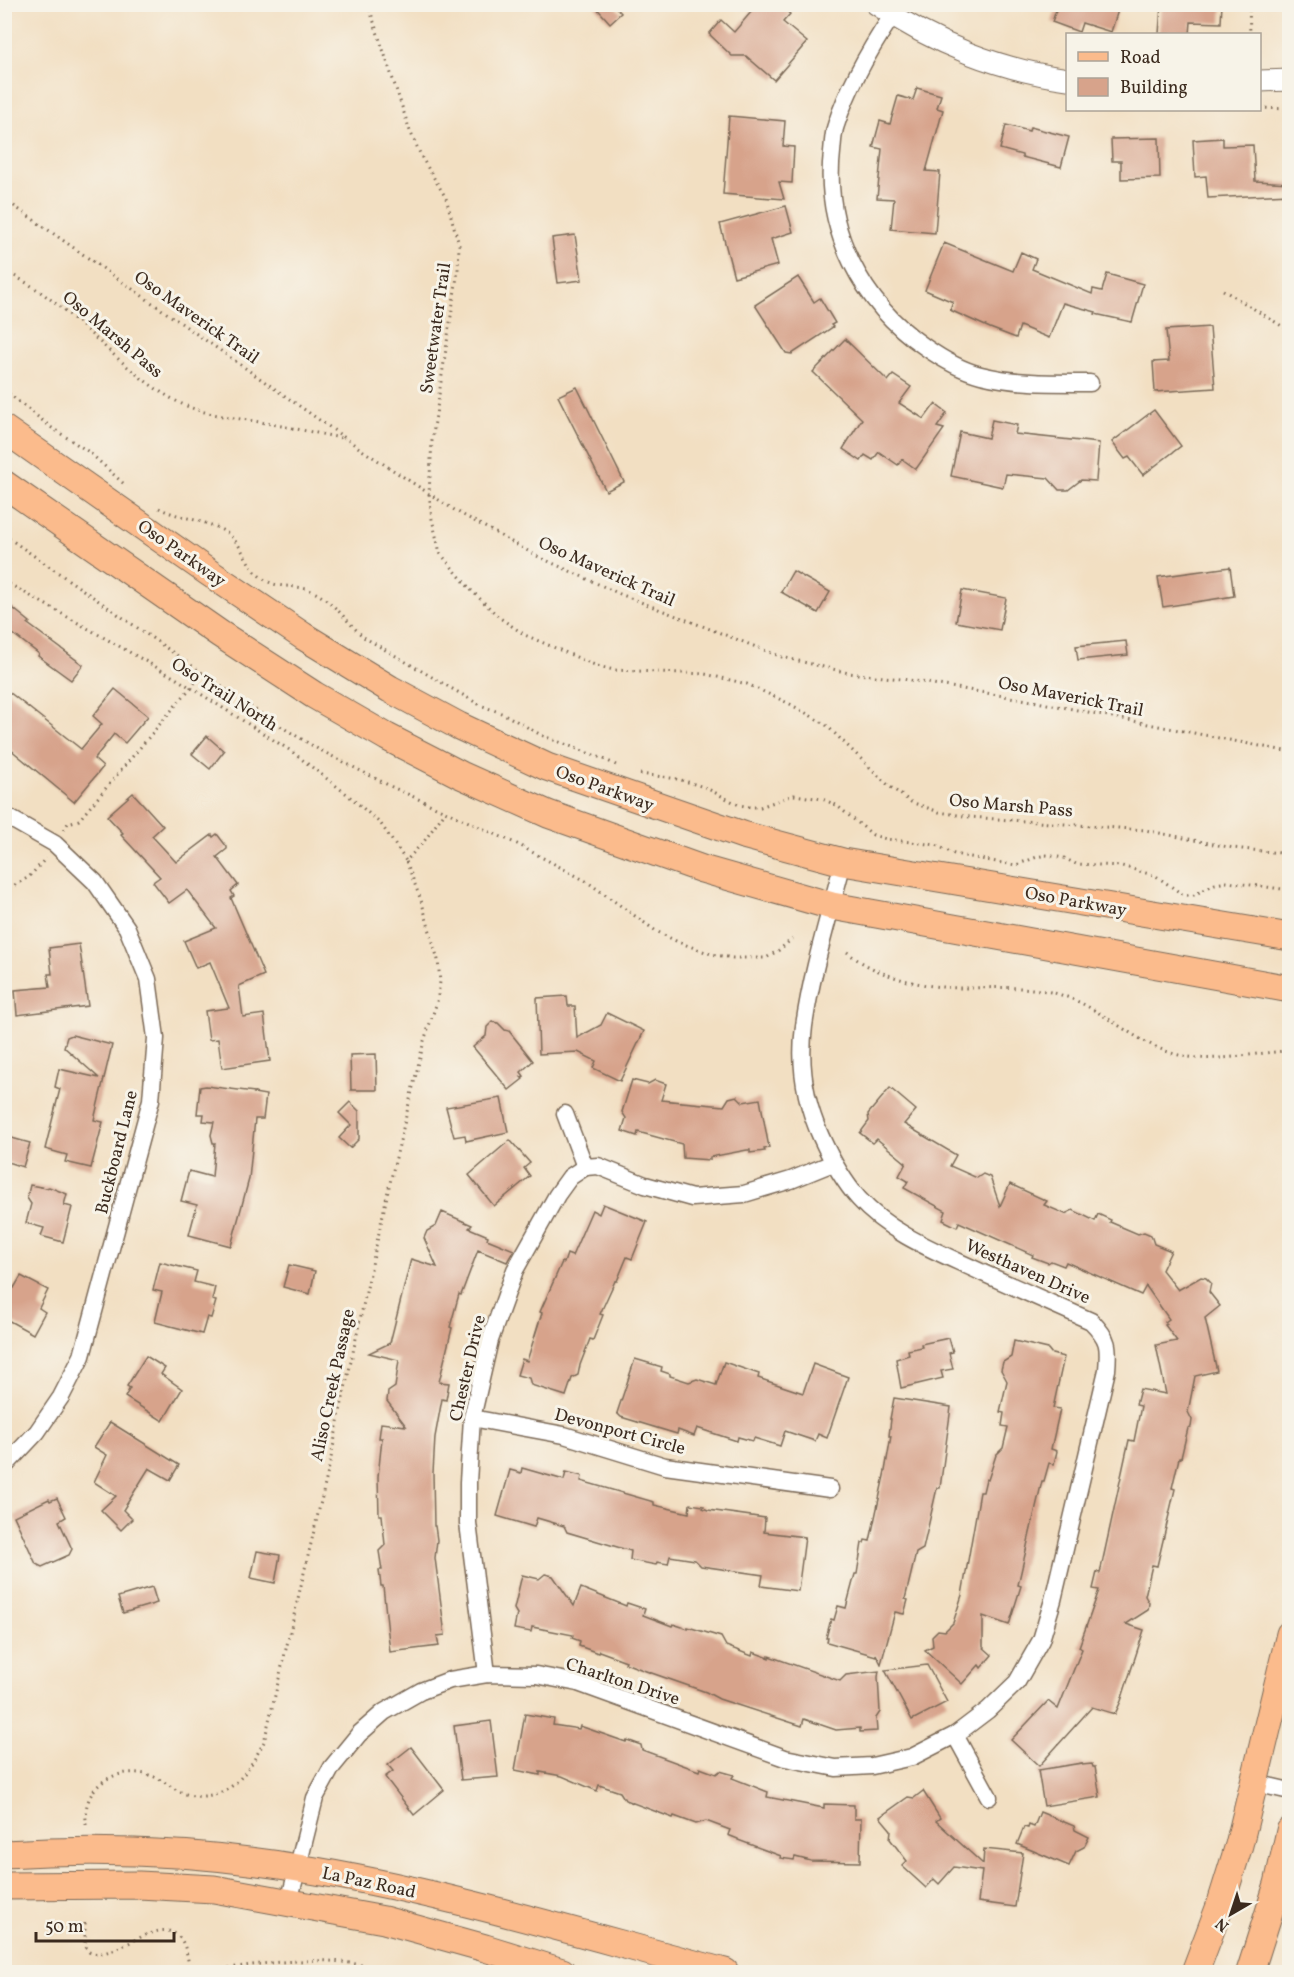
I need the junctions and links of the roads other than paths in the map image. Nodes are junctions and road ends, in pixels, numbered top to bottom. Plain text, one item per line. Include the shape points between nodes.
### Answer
1 (884, 10) edge
2 (1066, 79) edge
3 (1290, 80) edge
4 (1261, 81) edge
5 (1090, 383) dead end
6 (4, 429) edge
7 (4, 484) edge
8 (4, 814) edge
9 (843, 862) junction
10 (832, 906) junction
11 (1290, 937) edge
12 (1290, 989) edge
13 (565, 1114) dead end
14 (833, 1163) junction
15 (585, 1167) junction
16 (472, 1418) junction
17 (8, 1464) edge
18 (830, 1489) dead end
19 (1290, 1634) edge
20 (487, 1674) junction
21 (955, 1736) junction
22 (1255, 1783) junction
23 (1290, 1791) edge
24 (989, 1797) dead end
25 (1290, 1831) edge
26 (4, 1854) edge
27 (297, 1867) junction
28 (4, 1887) edge
29 (289, 1902) junction
30 (562, 1972) edge
31 (724, 1972) edge
32 (1196, 1972) edge
33 (1250, 1972) edge

1 - 2 street via 959,49 1005,67
1 - 5 street via 835,126 831,192 835,217 854,270 878,306 908,335 942,359 980,375 1028,383
3 - 4 street
6 - 9 main road, Oso Parkway via 303,636 459,726 547,767 648,803 743,835
7 - 10 main road via 285,677 461,775 618,840
8 - 17 street, Buckboard Lane via 55,844 95,882 127,928 148,979 156,1038 151,1100 82,1356 61,1397
9 - 10 street, Westhaven Drive
9 - 11 main road, Oso Parkway
10 - 12 main road
10 - 14 street, Westhaven Drive via 822,937 802,1054 804,1087 812,1118
13 - 15 street
14 - 15 street via 744,1194 692,1198 598,1166
14 - 21 street, Westhaven Drive via 859,1199 893,1228 939,1253 1091,1321 1104,1335 1109,1349 1041,1640 1017,1682
15 - 16 street, Chester Drive via 570,1177 557,1195 515,1270 490,1340
16 - 18 street, Devonport Circle via 564,1435 665,1466
16 - 20 street, Chester Drive via 468,1523
19 - 22 main road
20 - 21 street, Charlton Drive via 536,1675 578,1683 785,1758 836,1768 872,1766 912,1757
20 - 27 street, Charlton Drive via 450,1680 421,1691 384,1712 359,1734 332,1767 315,1798
21 - 24 street
22 - 23 street
22 - 32 main road via 1221,1903
25 - 33 main road
26 - 27 main road, La Paz Road via 130,1852
27 - 29 street, Charlton Drive
27 - 31 main road, La Paz Road via 449,1899
28 - 29 main road, La Paz Road via 139,1885 214,1889
29 - 30 main road, La Paz Road via 384,1920

